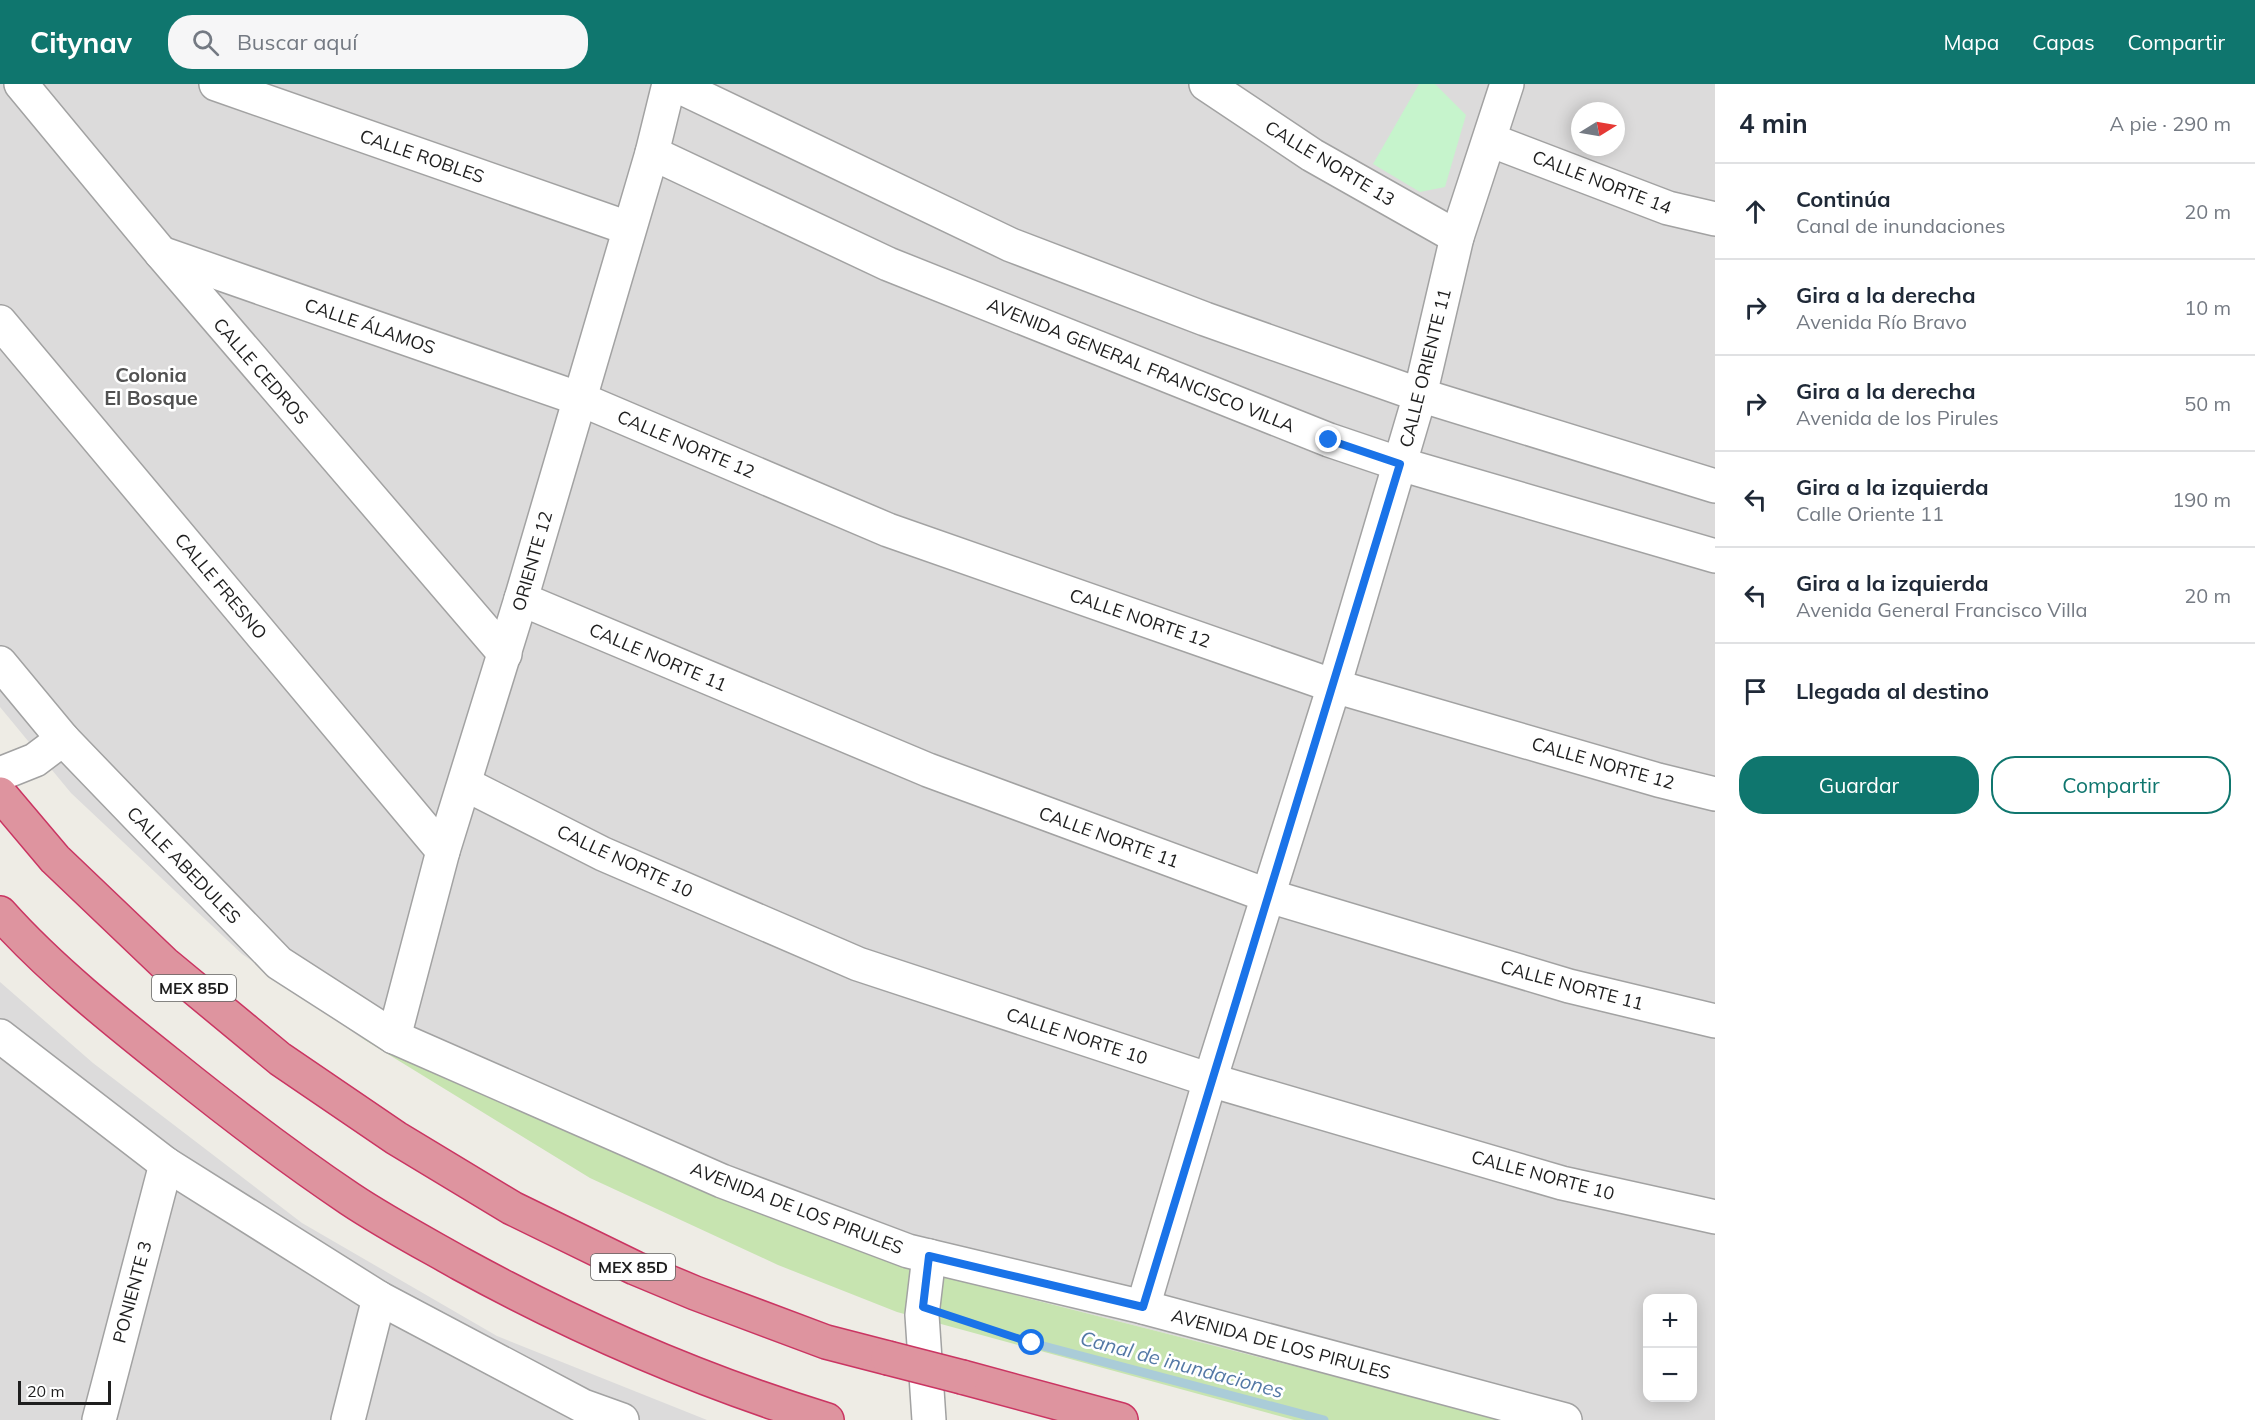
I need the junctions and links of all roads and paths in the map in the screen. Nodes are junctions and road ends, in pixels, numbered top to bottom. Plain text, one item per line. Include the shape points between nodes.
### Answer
1 (21, 84) edge
2 (216, 84) edge
3 (671, 84) edge
4 (1206, 84) edge
5 (1507, 84) edge
6 (1490, 140) junction
7 (652, 153) junction
8 (1715, 219) edge
9 (628, 228) junction
10 (1457, 237) junction
11 (161, 253) junction
12 (0, 322) edge
13 (1420, 395) junction
14 (580, 399) junction
15 (1400, 464) junction
16 (1715, 486) edge
17 (1715, 556) edge
18 (521, 599) junction
19 (505, 654) junction
20 (0, 663) edge
21 (1334, 686) junction
22 (63, 739) junction
23 (0, 774) edge
24 (465, 784) junction
25 (1715, 794) edge
26 (8, 803) edge
27 (443, 851) junction
28 (1269, 896) junction
29 (0, 913) edge
30 (1715, 1021) edge
31 (0, 1036) edge
32 (394, 1038) junction
33 (1210, 1080) junction
34 (166, 1164) junction
35 (1715, 1218) edge
36 (929, 1256) junction
37 (379, 1298) junction
38 (1143, 1307) junction
39 (923, 1311) junction
40 (1032, 1343) dead end
41 (581, 1413) edge
42 (99, 1420) edge
43 (348, 1420) edge
44 (622, 1420) edge
45 (827, 1420) edge
46 (929, 1420) edge
47 (1121, 1420) edge
48 (1564, 1420) edge

1 - 11 street, CALLE CEDROS
2 - 9 street, CALLE ROBLES
3 - 7 street, ORIENTE 12
3 - 13 street via 1011,245
4 - 10 street, CALLE NORTE 13 via 1312,155
5 - 6 street, CALLE ORIENTE 11
6 - 8 street, CALLE NORTE 14 via 1668,208
6 - 10 street, CALLE ORIENTE 11
7 - 9 street, ORIENTE 12
7 - 15 street, AVENIDA GENERAL FRANCISCO VILLA via 888,264 1307,431
9 - 14 street, ORIENTE 12
10 - 13 street, CALLE ORIENTE 11
11 - 14 street, CALLE ÁLAMOS
11 - 19 street, CALLE CEDROS
12 - 27 street, CALLE FRESNO
13 - 15 street, CALLE ORIENTE 11
13 - 16 street
14 - 18 street, ORIENTE 12
14 - 21 street, CALLE NORTE 12 via 888,530
15 - 17 street, AVENIDA GENERAL FRANCISCO VILLA
15 - 21 street, CALLE ORIENTE 11
18 - 19 street, ORIENTE 12
18 - 28 street, CALLE NORTE 11 via 928,770
19 - 24 street, ORIENTE 12
20 - 22 street, CALLE ABEDULES
21 - 25 street, CALLE NORTE 12
21 - 28 street, CALLE ORIENTE 11
22 - 23 street via 35,760
22 - 32 street, CALLE ABEDULES via 279,963
24 - 27 street, ORIENTE 12
24 - 33 street, CALLE NORTE 10 via 603,854 858,964
26 - 47 highway, MEX 85D, bridge via 56,859 164,963 280,1059 396,1138 512,1208 635,1268 826,1342
27 - 32 street, ORIENTE 12
28 - 30 street, CALLE NORTE 11 via 1569,986
28 - 33 street, CALLE ORIENTE 11
29 - 45 highway via 104,1013 226,1110 351,1200 408,1235 511,1291 632,1349
31 - 34 street
32 - 36 street, AVENIDA DE LOS PIRULES via 722,1181
33 - 35 street, CALLE NORTE 10 via 1562,1183
33 - 38 street, CALLE ORIENTE 11
34 - 37 street
34 - 42 street, PONIENTE 3
36 - 38 street, AVENIDA DE LOS PIRULES
36 - 39 street
37 - 41 street
37 - 43 street
38 - 48 street, AVENIDA DE LOS PIRULES
39 - 40 path
39 - 46 street
41 - 44 street

